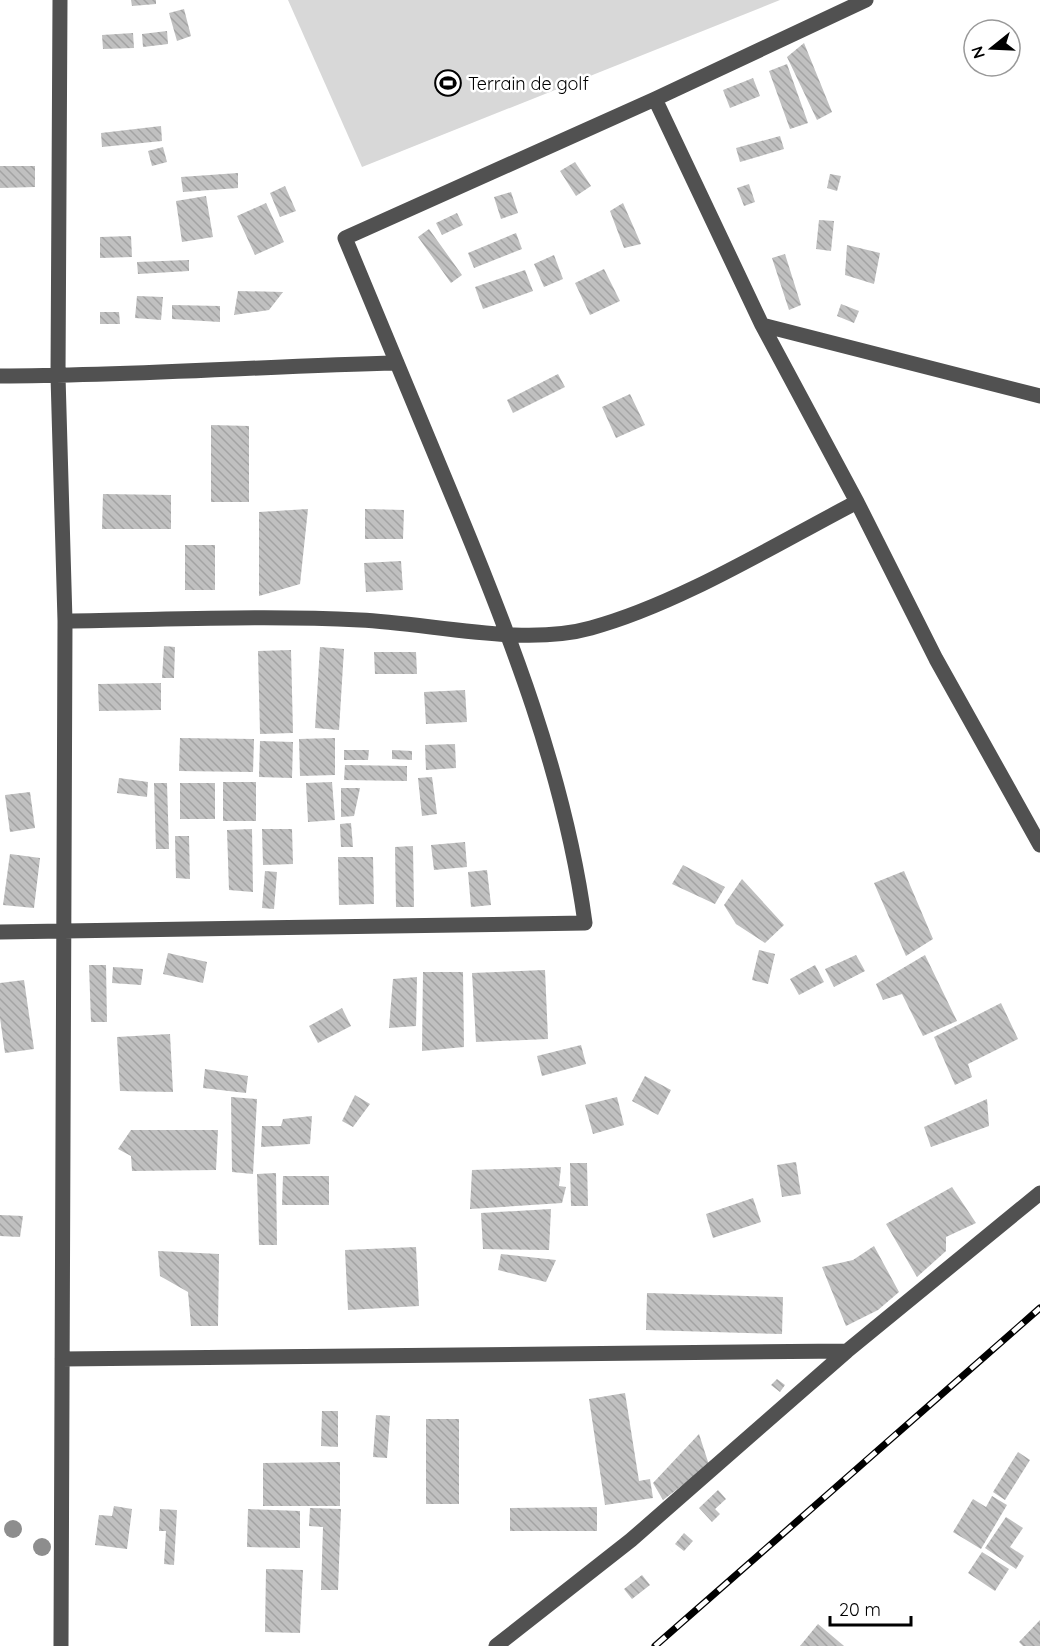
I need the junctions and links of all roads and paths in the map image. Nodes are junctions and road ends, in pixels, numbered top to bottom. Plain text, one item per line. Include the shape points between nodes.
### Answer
1 (60, 0) edge
2 (866, 0) edge
3 (655, 99) junction
4 (762, 326) junction
5 (397, 363) junction
6 (0, 376) edge
7 (58, 376) junction
8 (1040, 396) edge
9 (857, 502) junction
10 (65, 621) junction
11 (509, 634) junction
12 (1040, 845) edge
13 (0, 932) edge
14 (63, 933) junction
15 (1040, 1193) edge
16 (847, 1351) junction
17 (62, 1359) junction
18 (61, 1646) edge
19 (496, 1646) edge

1 - 7 street
2 - 3 street
3 - 4 street
3 - 5 street via 345,238
4 - 8 street
4 - 9 street
5 - 7 street
5 - 11 street
6 - 7 street
7 - 10 street
9 - 11 street via 655,605 590,629
9 - 12 street via 936,659
10 - 11 street via 362,620
10 - 14 street
11 - 14 street via 571,840 585,923
13 - 14 street
14 - 17 street
15 - 16 street
16 - 17 street
16 - 19 street via 631,1540
17 - 18 street

